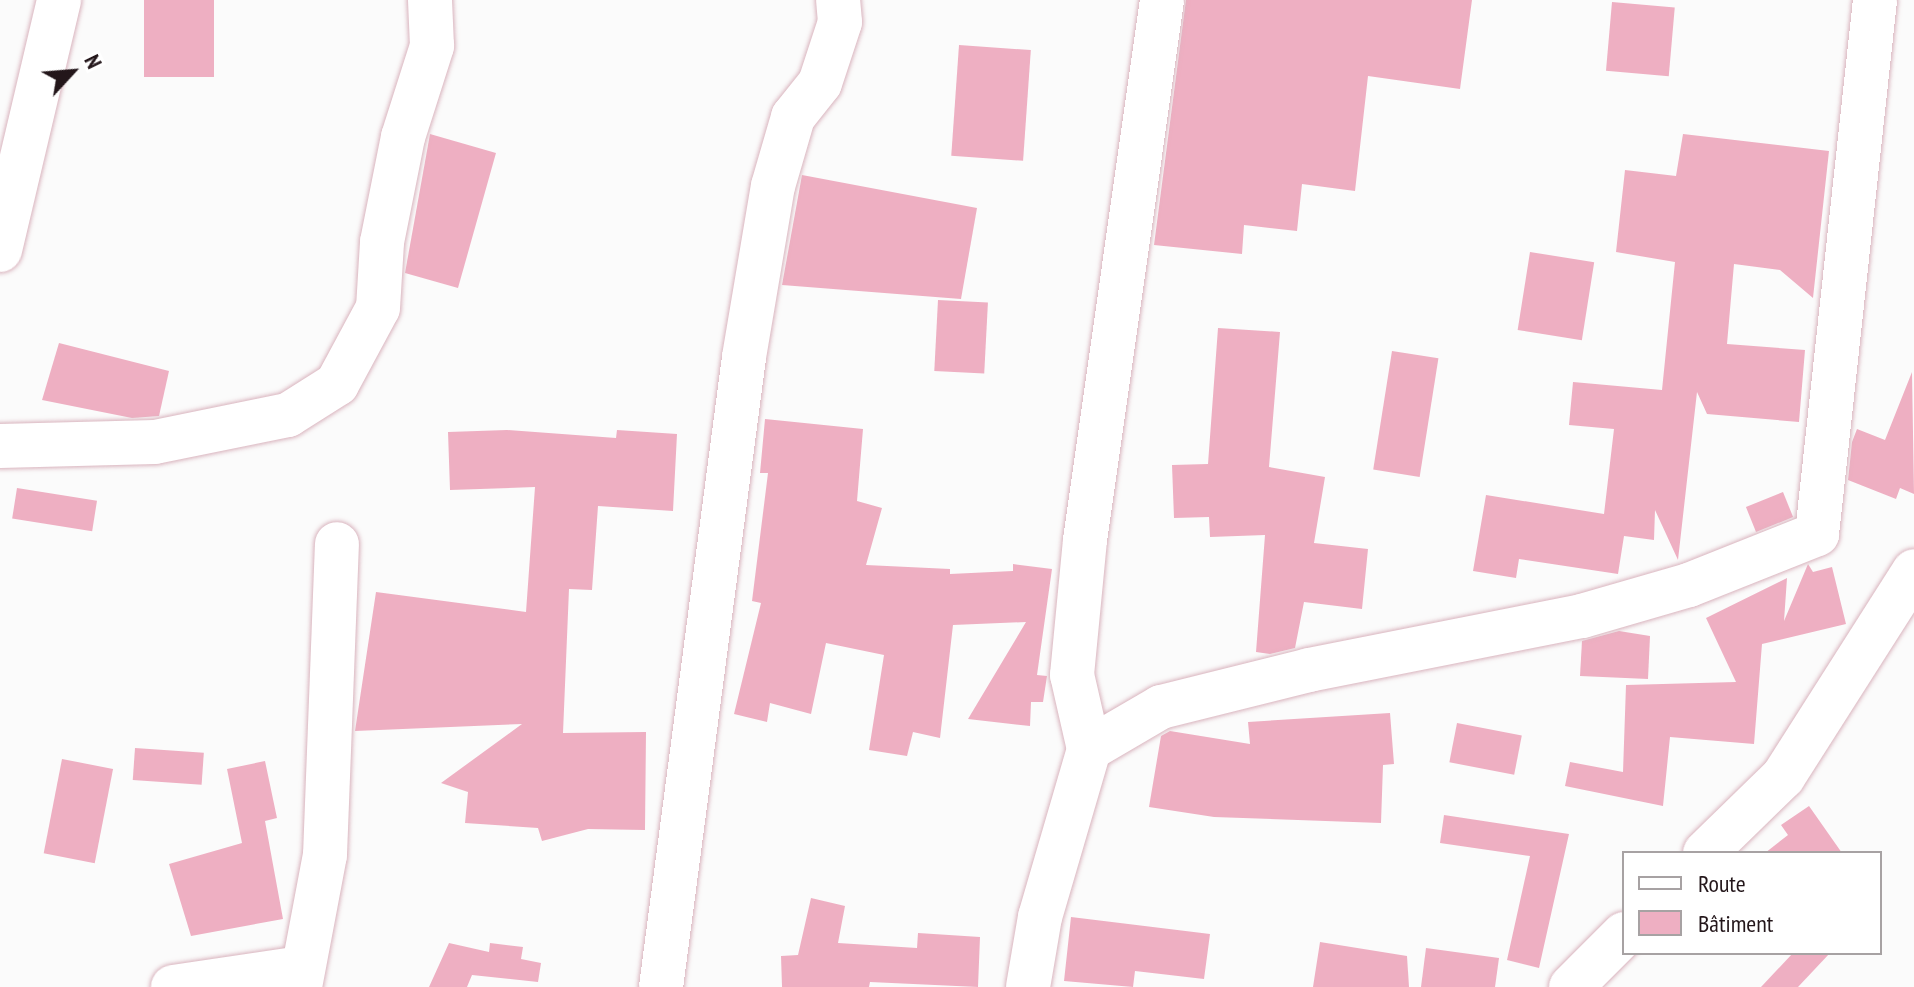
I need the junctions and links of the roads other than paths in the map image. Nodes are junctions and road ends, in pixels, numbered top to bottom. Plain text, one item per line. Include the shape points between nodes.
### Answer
1 (59, 0) edge
2 (430, 0) edge
3 (838, 0) edge
4 (1162, 0) edge
5 (1875, 0) edge
6 (0, 250) edge
7 (0, 446) edge
8 (337, 544) dead end
9 (1914, 571) edge
10 (1089, 749) junction
11 (1707, 851) edge
12 (1622, 936) edge
13 (301, 978) edge
14 (173, 987) edge
15 (661, 987) edge
16 (1028, 987) edge
17 (1571, 987) edge

1 - 6 street
2 - 7 street via 432,46 403,137 382,242 378,308 337,384 288,415 155,442
3 - 15 street via 840,22 820,83 793,117 773,186 744,357
4 - 10 street via 1076,632 1072,675
5 - 10 street via 1817,534 1689,585 1582,616 1324,666 1161,707
8 - 13 street via 325,855
9 - 11 street via 1783,777
10 - 16 street via 1040,917
12 - 17 street
13 - 14 street

